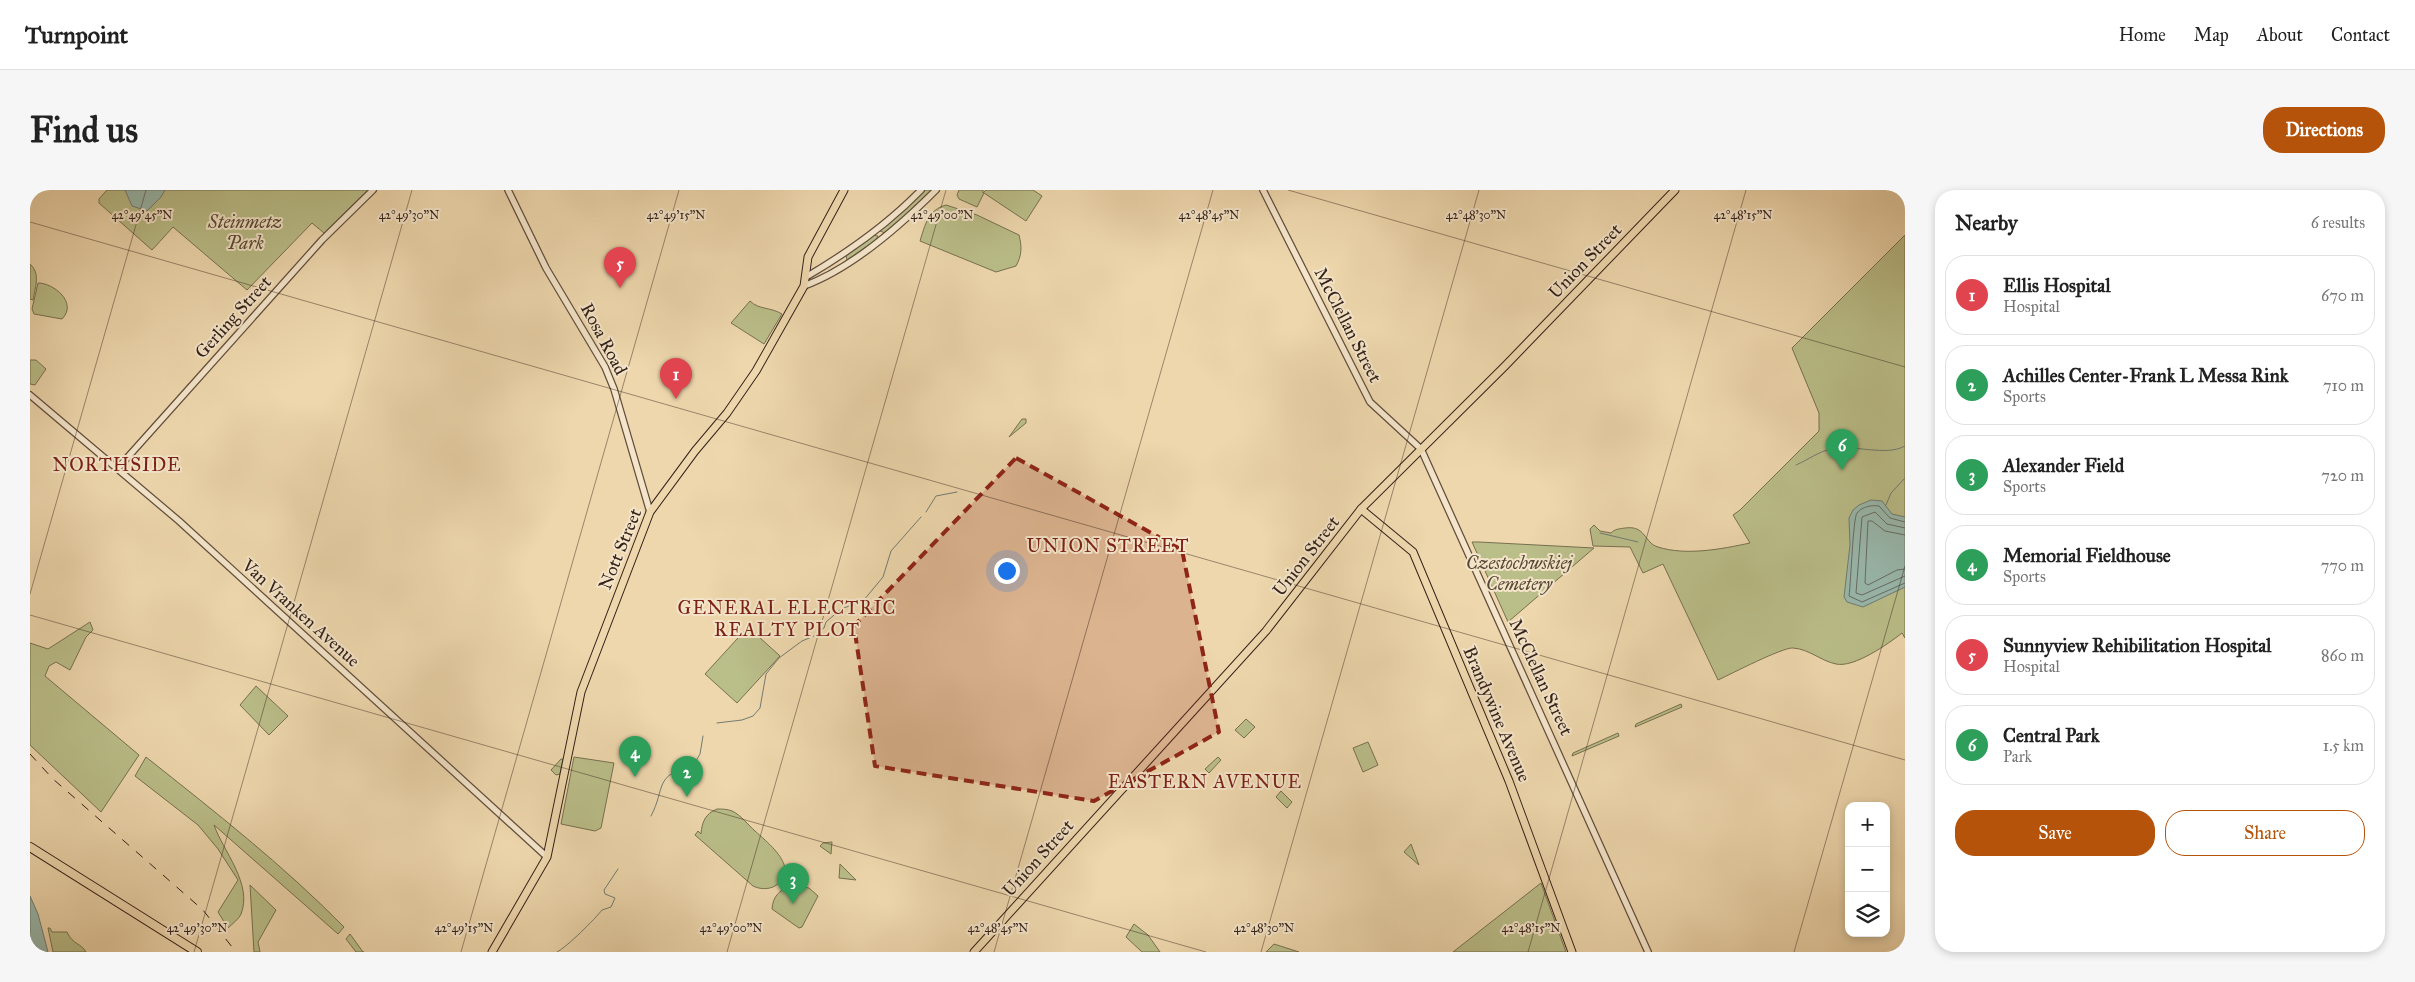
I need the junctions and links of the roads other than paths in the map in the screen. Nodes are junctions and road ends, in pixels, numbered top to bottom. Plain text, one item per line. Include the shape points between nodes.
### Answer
1 (373, 190) edge
2 (508, 190) edge
3 (844, 190) edge
4 (921, 190) edge
5 (936, 190) edge
6 (1263, 190) edge
7 (1675, 190) edge
8 (806, 277) junction
9 (804, 286) junction
10 (30, 395) edge
11 (1421, 449) junction
12 (118, 468) junction
13 (1361, 509) junction
14 (650, 512) junction
15 (30, 847) edge
16 (547, 857) junction
17 (197, 952) edge
18 (492, 952) edge
19 (974, 952) edge
20 (1572, 952) edge
21 (1648, 952) edge

1 - 12 street, Gerling Street via 322,240
2 - 14 street, Rosa Road via 546,268 614,388
3 - 8 main road, Nott Street via 808,257
4 - 8 street via 899,213
5 - 9 street via 885,236
6 - 11 street, McClellan Street via 1370,402
7 - 11 main road, Union Street
8 - 9 main road, Nott Street
9 - 14 main road, Nott Street via 743,392
10 - 12 street, Van Vranken Avenue
11 - 13 main road, Union Street
11 - 21 street, McClellan Street
12 - 16 street, Van Vranken Avenue
13 - 19 main road, Union Street via 1266,631
13 - 20 main road, Brandywine Avenue via 1413,552 1509,781
14 - 16 main road, Nott Street via 581,692
15 - 17 highway
16 - 18 main road, Nott Street

